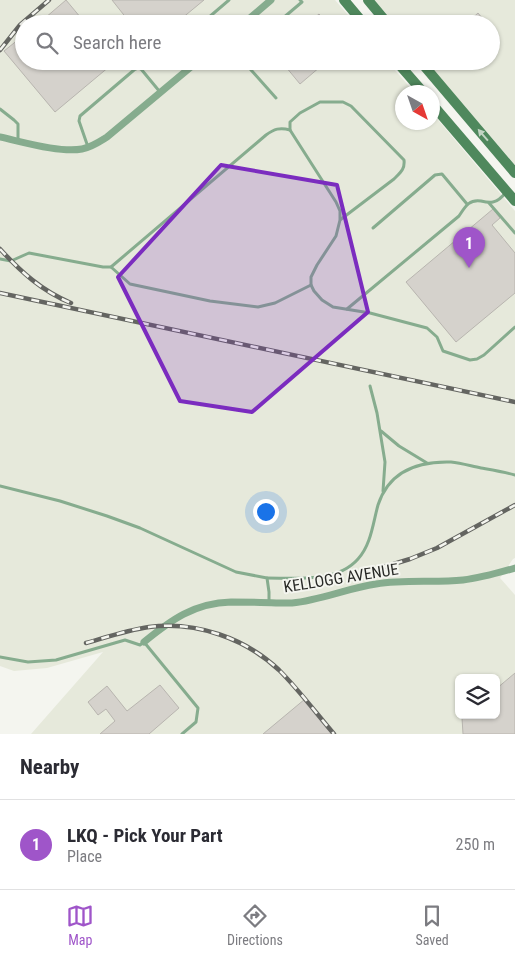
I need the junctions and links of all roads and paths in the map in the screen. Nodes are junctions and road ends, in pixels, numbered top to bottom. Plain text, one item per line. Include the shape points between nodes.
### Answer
1 (229, 0) edge
2 (271, 0) edge
3 (300, 0) edge
4 (344, 0) edge
5 (368, 0) edge
6 (211, 15) edge
7 (254, 15) edge
8 (287, 15) edge
9 (356, 15) edge
10 (380, 15) edge
11 (134, 70) edge
12 (142, 70) edge
13 (187, 70) edge
14 (251, 70) edge
15 (404, 70) edge
16 (428, 70) edge
17 (417, 85) edge
18 (160, 92) junction
19 (276, 98) dead end
20 (0, 109) edge
21 (440, 113) edge
22 (290, 130) junction
23 (0, 137) edge
24 (18, 141) junction
25 (88, 147) junction
26 (515, 172) edge
27 (515, 185) edge
28 (507, 192) junction
29 (515, 202) edge
30 (489, 203) junction
31 (467, 204) junction
32 (340, 220) junction
33 (373, 228) dead end
34 (515, 233) edge
35 (0, 259) edge
36 (110, 266) junction
37 (310, 285) junction
38 (347, 309) junction
39 (515, 327) edge
40 (370, 386) dead end
41 (380, 430) junction
42 (427, 463) junction
43 (515, 474) edge
44 (0, 486) edge
45 (383, 493) junction
46 (515, 568) edge
47 (267, 578) junction
48 (268, 602) junction
49 (144, 642) junction
50 (0, 657) edge
51 (182, 734) edge

1 - 6 lane
2 - 7 street
3 - 8 lane via 302,2
4 - 9 main road
5 - 10 main road
11 - 25 lane via 80,116
12 - 18 lane
13 - 18 street
14 - 19 lane
15 - 17 main road
26 -> 16 main road
18 - 25 street via 107,137
20 - 24 lane via 18,124
21 - 28 main road
22 - 32 lane via 336,202
22 - 32 lane via 290,122 320,102 343,102 351,106 404,160 402,171 394,179
22 - 36 lane via 278,128 266,135
23 - 24 street
24 - 25 street via 69,150
27 - 28 main road
28 - 29 main road
28 - 30 lane via 496,202
30 - 31 lane via 477,200
30 - 34 lane
31 - 33 lane via 442,174 435,175
31 - 38 lane via 459,216
32 - 37 lane via 336,236 317,265
35 - 36 lane via 11,261 29,253
36 - 37 lane via 130,284 210,301 258,307 275,303
37 - 38 lane via 322,300 333,307
38 - 39 lane via 427,328 437,337 443,351 470,360 480,358
40 - 41 lane
41 - 42 lane
41 - 45 lane via 385,462
42 - 43 lane via 452,462
42 - 45 lane via 402,472
44 - 47 lane via 107,516 148,531 236,572
45 - 47 lane via 364,550 349,566 322,577
46 - 48 street, KELLOGG AVENUE via 463,580 390,582 309,600
47 - 48 lane
48 - 49 street, KELLOGG AVENUE via 229,602 194,608
49 - 50 lane via 140,645 125,640 56,660 28,662
49 - 51 lane via 198,708 196,722

